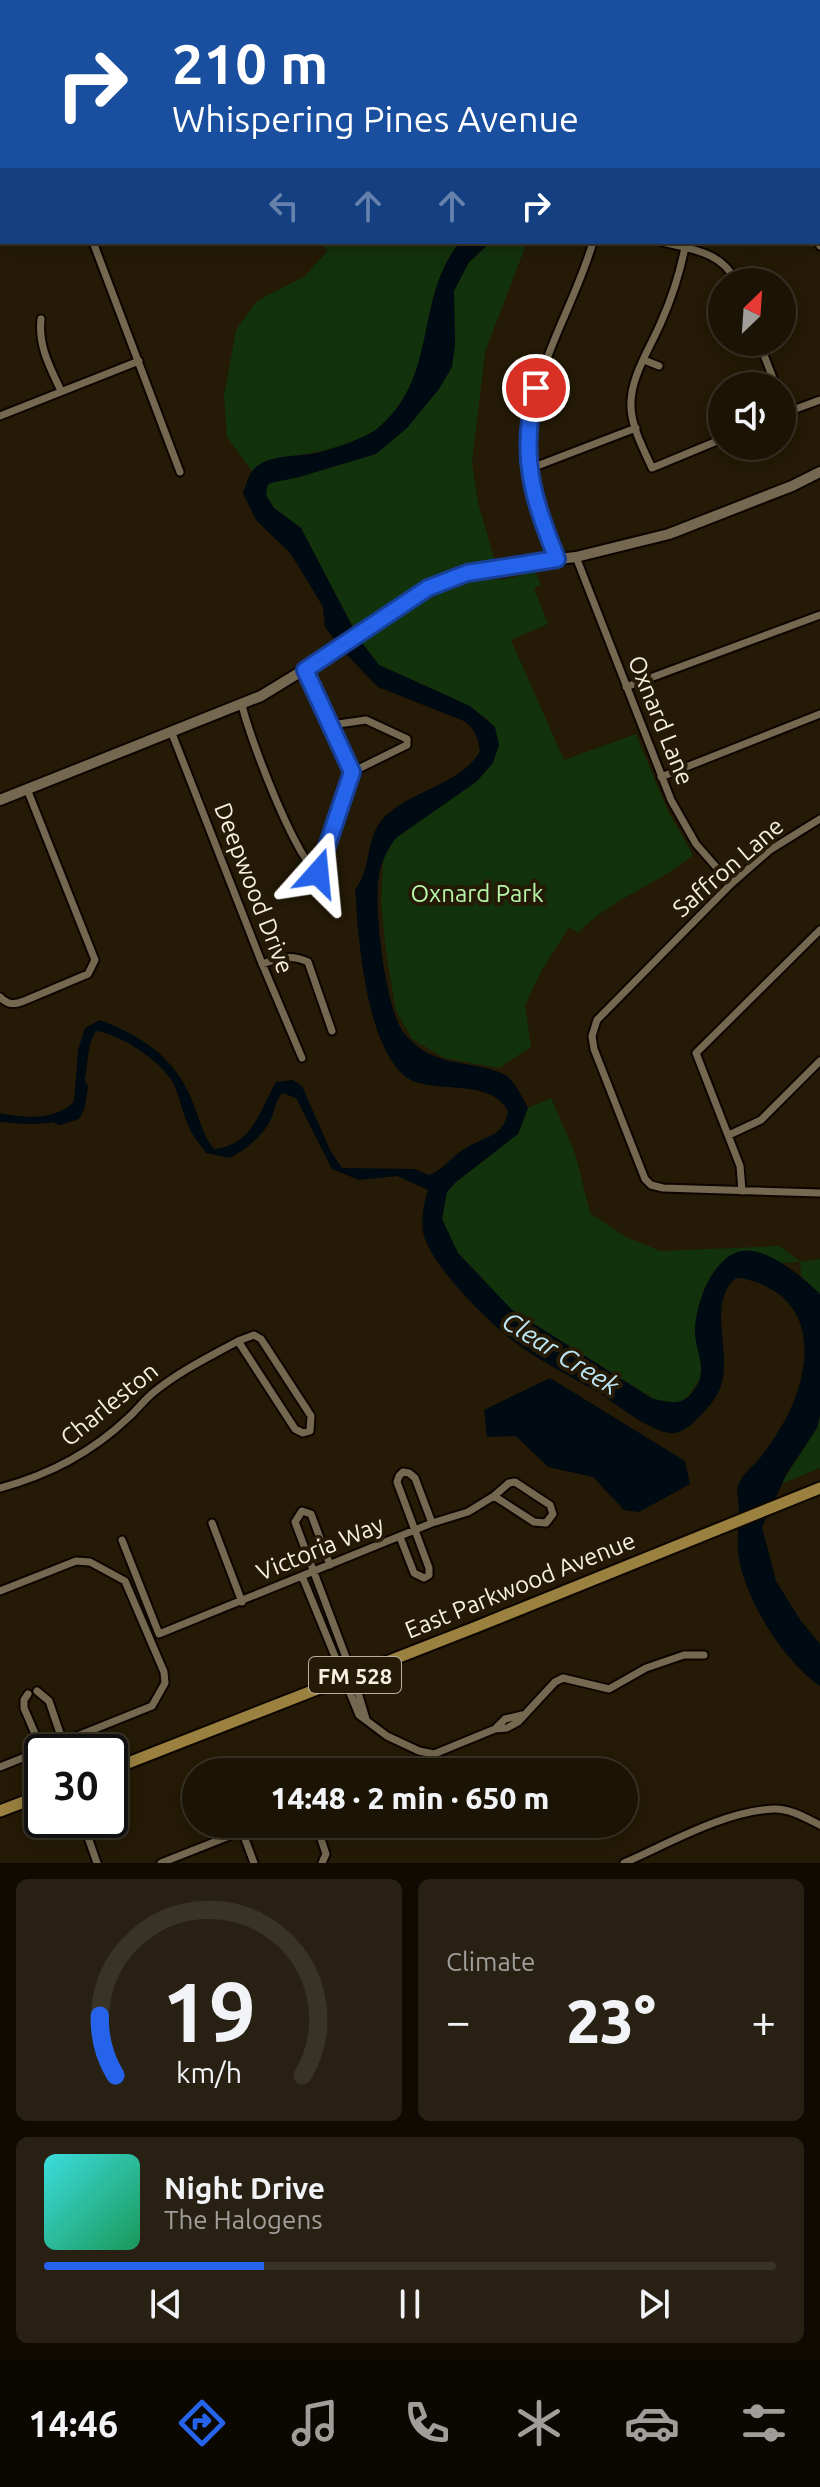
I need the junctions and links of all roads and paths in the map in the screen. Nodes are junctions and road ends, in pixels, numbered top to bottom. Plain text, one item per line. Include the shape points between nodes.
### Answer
1 (94, 244) edge
2 (592, 244) edge
3 (686, 245) edge
4 (729, 268) edge
5 (41, 319) dead end
6 (644, 360) junction
7 (139, 361) junction
8 (659, 366) dead end
9 (61, 391) junction
10 (820, 400) edge
11 (796, 409) edge
12 (0, 416) edge
13 (636, 428) junction
14 (708, 445) edge
15 (529, 469) junction
16 (180, 472) dead end
17 (820, 472) edge
18 (576, 557) junction
19 (557, 559) junction
20 (820, 615) edge
21 (310, 666) junction
22 (626, 687) junction
23 (242, 705) junction
24 (820, 714) edge
25 (331, 725) junction
26 (171, 731) junction
27 (352, 772) junction
28 (661, 777) junction
29 (27, 789) junction
30 (0, 800) edge
31 (820, 819) edge
32 (731, 884) junction
33 (820, 930) edge
34 (262, 964) junction
35 (0, 997) edge
36 (332, 1031) dead end
37 (302, 1058) dead end
38 (820, 1061) edge
39 (729, 1135) junction
40 (742, 1191) junction
41 (820, 1193) edge
42 (238, 1341) junction
43 (0, 1488) edge
44 (818, 1489) edge
45 (494, 1496) junction
46 (212, 1523) dead end
47 (432, 1523) junction
48 (415, 1531) junction
49 (400, 1537) junction
50 (122, 1540) dead end
51 (330, 1565) junction
52 (313, 1572) junction
53 (302, 1576) junction
54 (0, 1591) edge
55 (242, 1602) junction
56 (704, 1655) dead end
57 (348, 1677) junction
58 (35, 1734) edge
59 (56, 1734) edge
60 (86, 1734) edge
61 (24, 1757) edge
62 (128, 1763) edge
63 (0, 1767) edge
64 (24, 1802) edge
65 (0, 1811) edge
66 (820, 1825) edge
67 (88, 1838) edge
68 (227, 1838) edge
69 (245, 1838) edge
70 (321, 1838) edge
71 (180, 1860) edge
72 (97, 1863) edge
73 (161, 1863) edge
74 (254, 1863) edge
75 (322, 1863) edge
76 (624, 1863) edge

1 - 7 street
2 - 15 street via 536,388
3 - 4 street
3 - 6 street
5 - 9 street via 39,336
6 - 8 street
6 - 13 street via 632,394
7 - 9 street
7 - 16 street
9 - 12 street
10 - 11 street
13 - 14 street via 652,468
13 - 15 street
15 - 19 street via 537,509
17 - 18 main road via 669,534
18 - 19 main road
18 - 22 street, Oxnard Lane
19 - 21 main road via 467,573 419,593
20 - 22 street
21 - 23 main road
21 - 25 street
22 - 28 street, Oxnard Lane
23 - 26 main road
23 - 27 street via 283,816 309,867 318,873
24 - 28 street
25 - 27 street
25 - 27 street via 366,720 407,739 407,745
26 - 29 main road
26 - 34 street, Deepwood Drive
28 - 32 street, Oxnard Lane via 696,844
29 - 30 main road
29 - 35 street via 95,960 88,974 14,1005
31 - 32 street, Saffron Lane via 770,850
32 - 40 street, Saffron Lane via 597,1020 592,1036 645,1179 663,1188
33 - 39 street via 696,1053
34 - 36 street via 283,957 308,962
34 - 37 street, Deepwood Drive
38 - 39 street via 761,1120
39 - 40 street
40 - 41 street
42 - 42 street via 254,1335 261,1339 311,1416 310,1431 295,1429
42 - 43 street, Charleston via 177,1374 63,1467
44 - 57 main road, East Parkwood Avenue / FM 528
45 - 45 street, Victoria Way via 515,1482 548,1503 553,1514 538,1524
45 - 47 street, Victoria Way via 468,1512
46 - 55 street
47 - 48 street, Victoria Way
47 - 48 street via 415,1478 403,1472 397,1482
48 - 49 street, Victoria Way
48 - 49 street via 429,1568 424,1578 414,1573
49 - 51 street, Victoria Way
50 - 55 street, Victoria Way via 159,1634
51 - 52 street, Victoria Way
51 - 52 street via 311,1514 302,1511 295,1522
52 - 53 street, Victoria Way
52 - 57 street
53 - 55 street, Victoria Way
53 - 57 street
54 - 60 street via 76,1561 90,1562 125,1581 165,1683 152,1706
56 - 57 street via 684,1655 646,1668 609,1689 563,1678 518,1722 434,1754 387,1736 366,1721
57 - 62 main road, East Parkwood Avenue / FM 528
58 - 59 street via 24,1708 32,1692 49,1701
61 - 63 street
64 - 65 main road
66 - 76 street via 773,1809 717,1823
67 - 72 street
68 - 71 street
69 - 74 street
70 - 75 street
71 - 73 street

